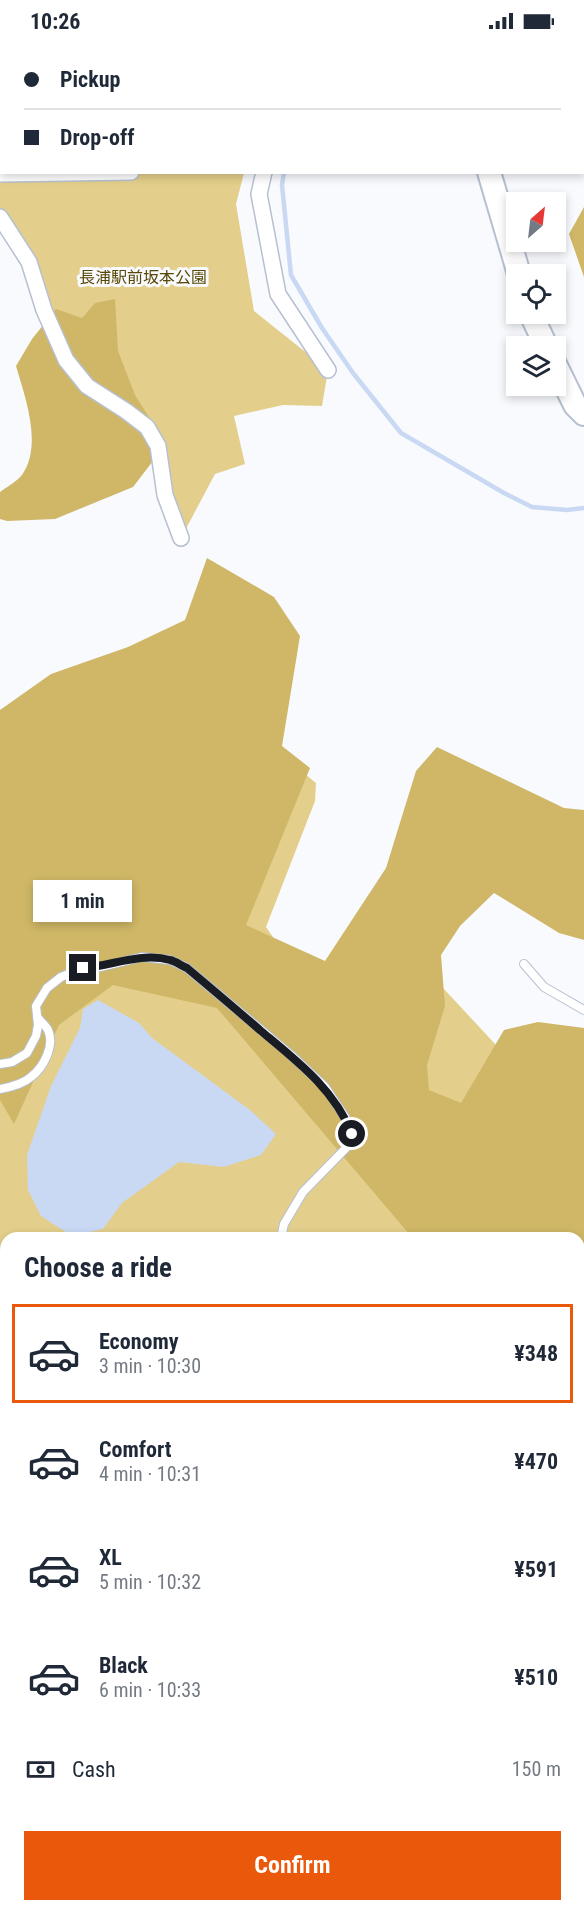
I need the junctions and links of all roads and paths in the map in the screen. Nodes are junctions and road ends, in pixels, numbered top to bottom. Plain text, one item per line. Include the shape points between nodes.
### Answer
1 (264, 174) edge
2 (490, 174) edge
3 (0, 218) edge
4 (516, 264) edge
5 (328, 370) dead end
6 (566, 387) edge
7 (584, 414) edge
8 (181, 538) dead end
9 (524, 964) dead end
10 (584, 1010) edge
11 (37, 1017) junction
12 (0, 1064) edge
13 (0, 1089) edge
14 (282, 1232) edge

1 - 5 street via 259,194 279,294
2 - 4 street
3 - 8 street via 29,262 66,360 87,386 147,428 158,446 165,495
6 - 7 street
9 - 10 lane via 544,987
11 - 12 lane via 36,1036 27,1053
11 - 13 lane via 47,1029 47,1056 32,1077
11 - 14 lane via 36,1006 47,988 83,968 141,957 170,960 187,968 291,1055 325,1087 352,1134 348,1146 303,1192

